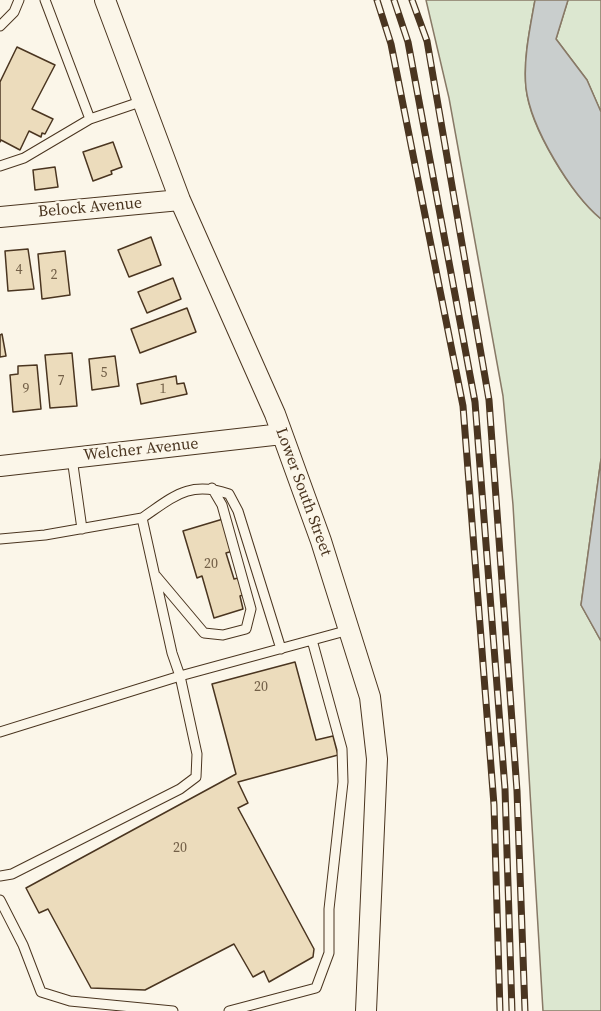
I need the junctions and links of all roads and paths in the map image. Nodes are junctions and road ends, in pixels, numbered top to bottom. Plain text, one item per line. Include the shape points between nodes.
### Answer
1 (19, 0) edge
2 (45, 0) edge
3 (105, 0) edge
4 (0, 26) edge
5 (143, 101) junction
6 (90, 118) junction
7 (0, 166) edge
8 (180, 200) junction
9 (0, 217) edge
10 (282, 434) junction
11 (72, 458) junction
12 (0, 466) edge
13 (212, 488) junction
14 (142, 518) junction
15 (82, 529) junction
16 (0, 539) edge
17 (154, 574) junction
18 (349, 630) junction
19 (312, 640) junction
20 (281, 649) junction
21 (180, 676) junction
22 (0, 732) edge
23 (0, 876) edge
24 (0, 900) edge
25 (4, 919) edge
26 (173, 1011) edge
27 (229, 1011) edge
28 (366, 1011) edge

1 - 4 lane via 14,12
2 - 6 lane
3 - 5 street, Lower South Street
5 - 6 lane
5 - 8 street, Lower South Street
6 - 7 lane via 24,158
8 - 9 street, Belock Avenue
8 - 10 street, Lower South Street
10 - 11 street, Welcher Avenue
10 - 18 street, Lower South Street
11 - 12 street, Welcher Avenue
11 - 15 lane
13 - 14 lane via 181,491
13 - 17 lane via 222,505 251,609 246,629 204,633
13 - 20 lane via 229,494 238,511
14 - 15 lane
14 - 17 lane
15 - 16 lane
17 - 21 lane
18 - 19 lane
18 - 28 street, Lower South Street via 369,697 377,759
19 - 20 lane
19 - 27 lane via 342,748 343,782 329,909 329,953 316,988
20 - 21 lane
21 - 22 lane
21 - 23 lane via 197,754 196,777 180,789 12,874
24 - 25 lane
25 - 26 lane via 23,945 41,992 70,1002

